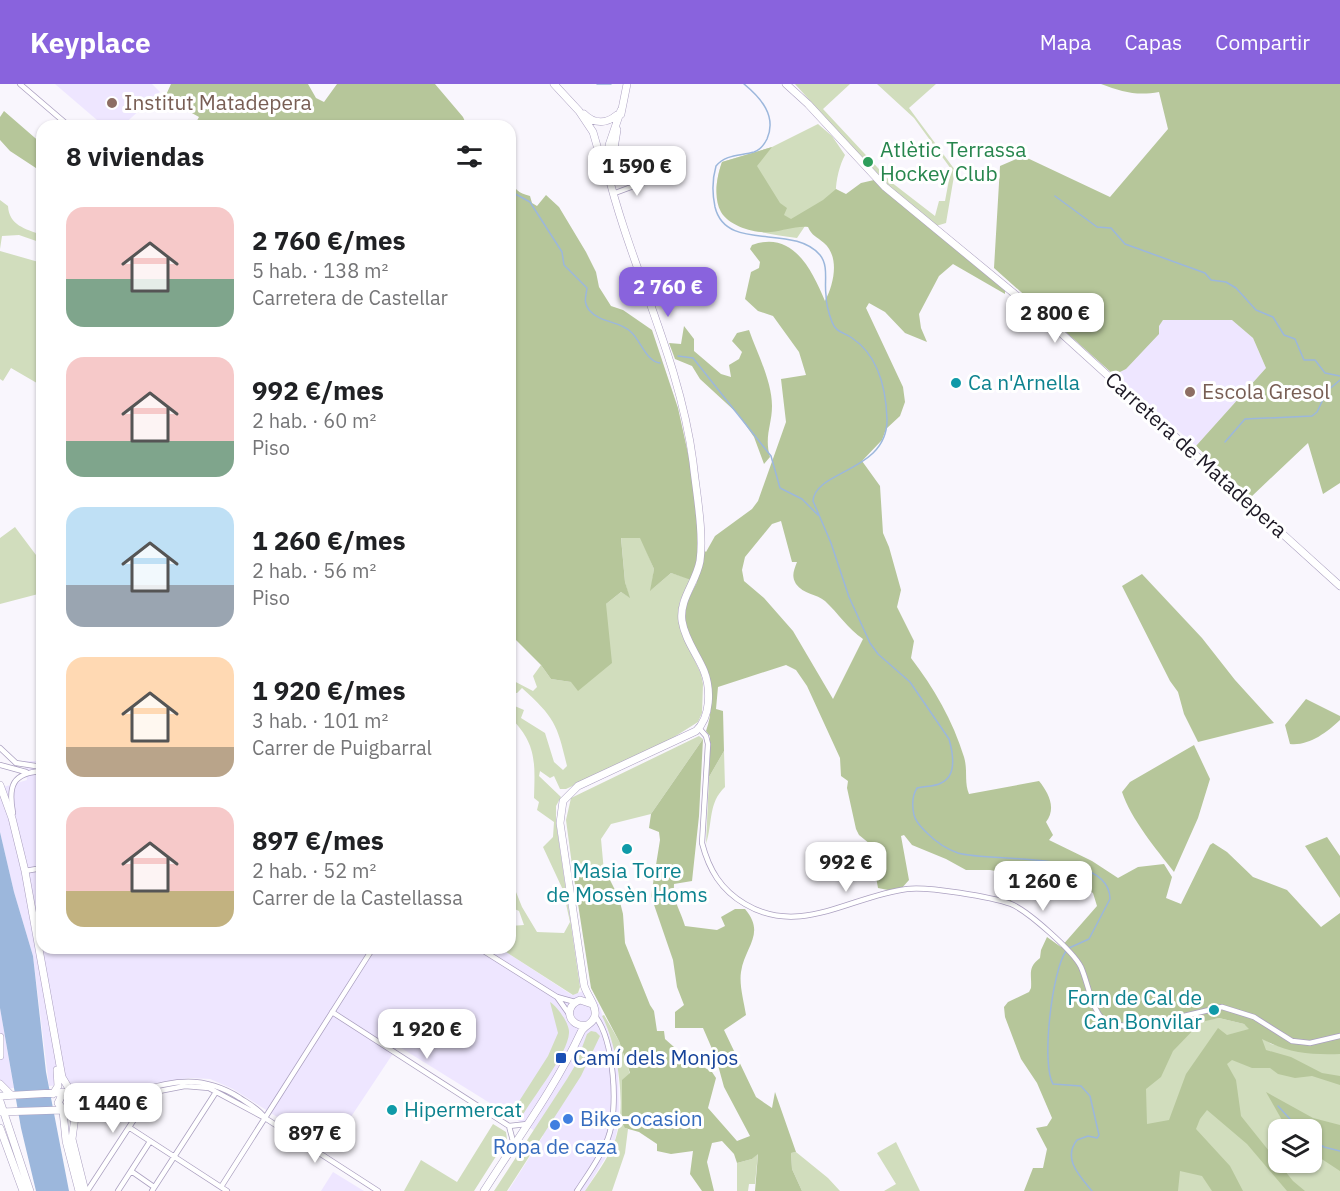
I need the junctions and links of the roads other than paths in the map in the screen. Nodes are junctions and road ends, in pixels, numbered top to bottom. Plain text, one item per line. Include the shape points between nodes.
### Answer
1 (20, 84) edge
2 (554, 84) edge
3 (627, 84) edge
4 (786, 84) edge
5 (579, 111) junction
6 (619, 112) junction
7 (62, 120) edge
8 (618, 128) junction
9 (598, 143) junction
10 (608, 150) junction
11 (609, 180) junction
12 (650, 180) dead end
13 (614, 191) junction
14 (1340, 586) edge
15 (699, 728) junction
16 (0, 748) edge
17 (0, 765) edge
18 (36, 768) edge
19 (36, 771) edge
20 (28, 773) junction
21 (0, 785) edge
22 (12, 818) junction
23 (36, 869) edge
24 (25, 871) junction
25 (36, 934) edge
26 (39, 954) edge
27 (369, 954) edge
28 (489, 954) edge
29 (584, 985) junction
30 (558, 997) junction
31 (576, 1001) junction
32 (592, 1004) junction
33 (332, 1012) junction
34 (569, 1014) junction
35 (595, 1016) junction
36 (575, 1024) junction
37 (588, 1024) junction
38 (604, 1030) junction
39 (1340, 1036) edge
40 (0, 1037) edge
41 (574, 1044) junction
42 (57, 1055) junction
43 (0, 1056) edge
44 (0, 1084) edge
45 (58, 1086) junction
46 (152, 1092) junction
47 (216, 1092) junction
48 (52, 1094) junction
49 (68, 1094) junction
50 (0, 1096) edge
51 (13, 1096) junction
52 (0, 1101) edge
53 (77, 1108) junction
54 (60, 1110) junction
55 (13, 1111) junction
56 (1, 1112) edge
57 (266, 1118) junction
58 (527, 1124) junction
59 (509, 1126) junction
60 (0, 1128) edge
61 (130, 1128) junction
62 (10, 1134) junction
63 (149, 1143) junction
64 (514, 1145) junction
65 (173, 1157) junction
66 (130, 1171) junction
67 (221, 1187) junction
68 (153, 1189) edge
69 (21, 1191) edge
70 (30, 1191) edge
71 (78, 1191) edge
72 (87, 1191) edge
73 (118, 1191) edge
74 (227, 1191) edge
75 (378, 1191) edge
76 (484, 1191) edge
77 (577, 1191) edge

1 - 7 street
2 - 5 street
3 - 6 street
4 - 14 street, Carretera de Matadepera via 885,187 1051,324
5 - 6 street via 600,122 610,121
5 - 9 street
6 - 8 street
6 - 10 street
8 - 10 street
8 - 13 street via 612,161
9 - 10 street
9 - 11 street
10 - 11 street
11 - 13 street
12 - 13 street
13 - 15 street via 677,387 691,446 701,545 696,576 681,614 687,639 706,679 707,711
15 - 29 street via 578,786 563,801 560,823
15 - 39 street via 708,744 702,843 713,874 739,900 769,915 802,917 905,889 1002,902 1017,907 1073,955 1100,1015 1108,1024 1132,1028 1222,1007 1254,1017 1292,1041 1310,1043
16 - 18 street via 16,763
17 - 20 street
19 - 20 street
20 - 22 street via 12,787
21 - 22 street
22 - 24 street
23 - 24 street
24 - 25 street
26 - 42 street
27 - 33 street
28 - 30 street
29 - 31 street
29 - 32 street
30 - 31 street
30 - 34 street
31 - 32 street
31 - 34 street
32 - 35 street
33 - 57 street
33 - 59 street
34 - 36 street
35 - 37 street
35 - 38 street
36 - 37 street
36 - 41 street
37 - 38 street
37 - 41 street
38 - 77 street via 611,1054 612,1124 604,1148
40 - 43 street
41 - 58 street
42 - 45 street
42 - 49 street
44 - 51 street
45 - 48 street
45 - 49 street
46 - 47 street via 192,1086
46 - 53 street
46 - 61 street
47 - 57 street
47 - 65 street
48 - 49 street
48 - 51 street
49 - 53 street
49 - 54 street via 58,1102
49 - 57 street via 98,1097 202,1082 233,1094
50 - 51 street
52 - 56 street
53 - 54 street via 71,1112
53 - 72 street via 72,1132
54 - 55 street
54 - 71 street
55 - 56 street
55 - 62 street
56 - 62 street
57 - 67 street
57 - 75 street
58 - 59 street
58 - 64 street
59 - 64 street
60 - 69 street
61 - 63 street
61 - 72 street
62 - 70 street
63 - 65 street
63 - 66 street
64 - 76 street
65 - 67 street
65 - 68 street
66 - 68 street
66 - 73 street
67 - 74 street

